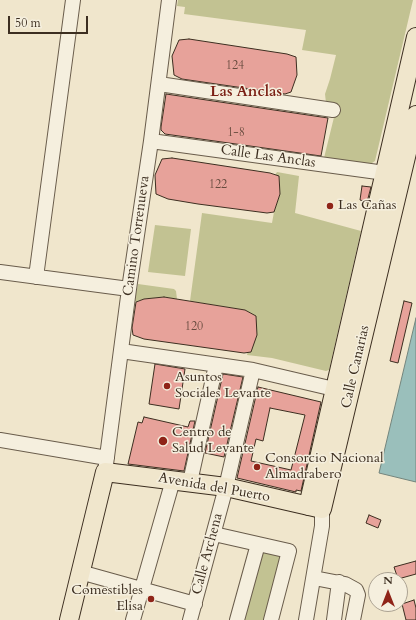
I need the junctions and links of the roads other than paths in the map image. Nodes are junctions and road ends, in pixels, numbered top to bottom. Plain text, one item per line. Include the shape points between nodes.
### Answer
1 (73, 0) edge
2 (168, 0) edge
3 (416, 37) edge
4 (159, 84) junction
5 (333, 110) dead end
6 (416, 115) edge
7 (151, 141) junction
8 (385, 173) junction
9 (0, 272) edge
10 (36, 277) junction
11 (129, 289) junction
12 (121, 351) junction
13 (216, 365) junction
14 (253, 370) junction
15 (334, 389) junction
16 (0, 440) edge
17 (106, 465) junction
18 (182, 481) junction
19 (226, 487) junction
20 (315, 507) junction
21 (214, 534) junction
22 (258, 544) junction
23 (80, 572) junction
24 (314, 578) junction
25 (339, 582) junction
26 (142, 589) junction
27 (194, 615) edge
28 (71, 620) edge
29 (133, 620) edge
30 (237, 620) edge
31 (271, 620) edge
32 (306, 620) edge
33 (334, 620) edge
34 (353, 620) edge

1 - 10 street
2 - 4 street, Camino Torrenueva
3 - 8 main road, Calle Canarias
4 - 5 street
4 - 7 street, Camino Torrenueva
6 - 20 main road, Calle Canarias
7 - 8 street, Calle Las Anclas
7 - 11 street, Camino Torrenueva
8 - 15 main road, Calle Canarias
9 - 10 street
10 - 11 street
11 - 12 street, Camino Torrenueva
12 - 13 street
12 - 17 street, Camino Torrenueva
13 - 14 street
13 - 18 street
14 - 15 street
14 - 19 street, Calle Archena
15 - 20 main road, Calle Canarias
16 - 17 street
17 - 18 main road, Avenida del Puerto
17 - 23 main road
18 - 19 main road, Avenida del Puerto
18 - 26 street
19 - 20 main road, Avenida del Puerto
19 - 21 street, Calle Archena
20 - 24 street, Calle Canarias via 322,526
21 - 22 street
21 - 27 street, Calle Archena
22 - 30 street
22 - 31 street via 289,551
23 - 26 street
23 - 28 main road
24 - 25 street
24 - 32 street, Calle Canarias
25 - 33 street
25 - 34 street via 352,587 358,593
26 - 27 street
26 - 29 street

